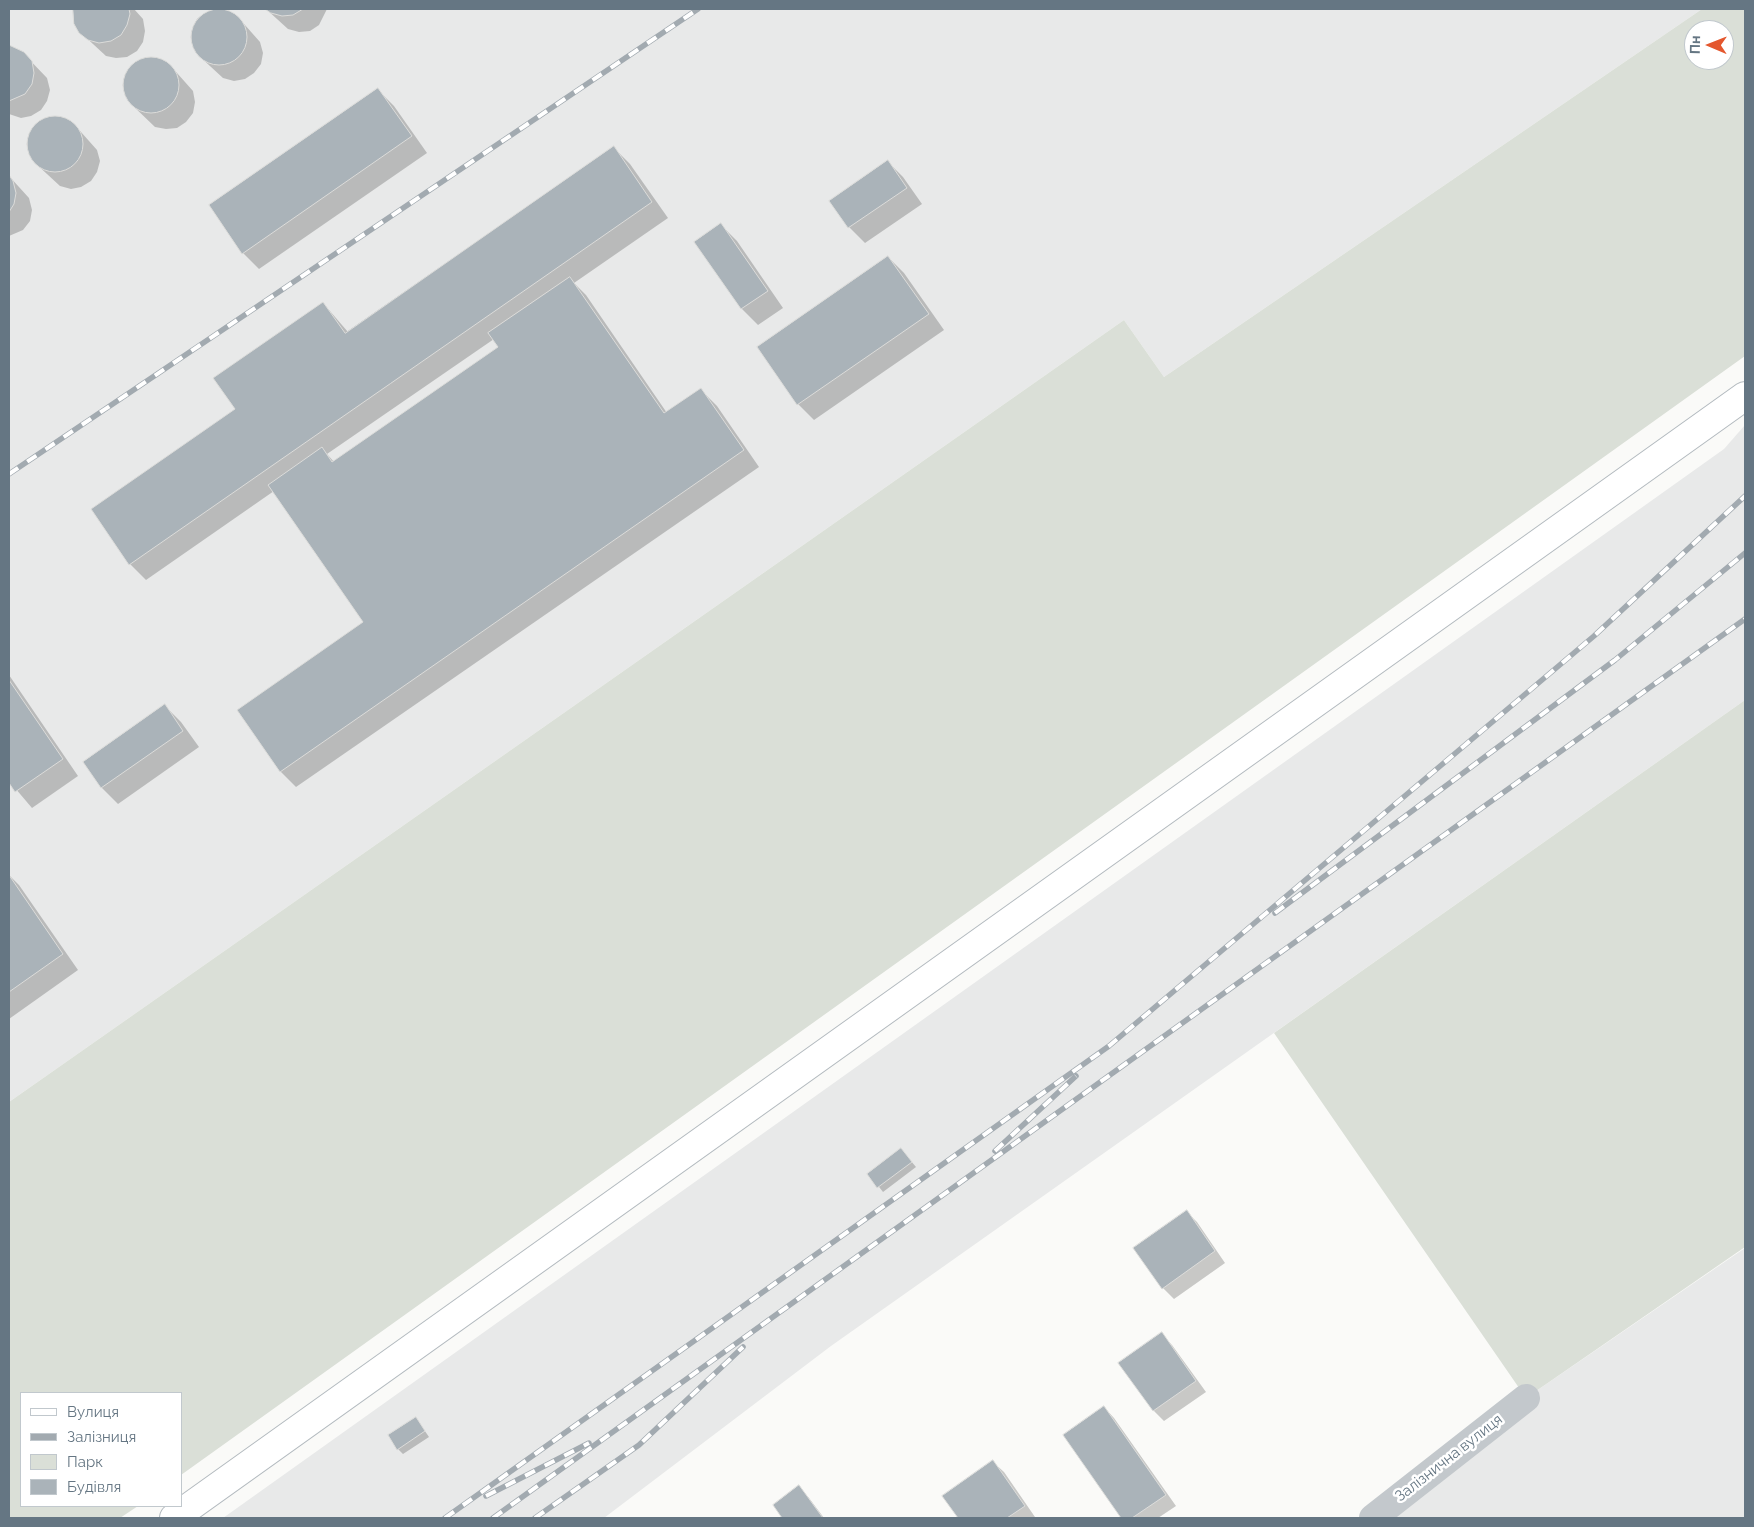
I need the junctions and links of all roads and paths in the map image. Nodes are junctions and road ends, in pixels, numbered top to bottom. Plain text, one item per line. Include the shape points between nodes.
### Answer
1 (1745, 396) edge
2 (1526, 1398) dead end
3 (174, 1518) edge
4 (1373, 1518) edge

1 - 3 street
2 - 4 street, Залізнична вулиця

